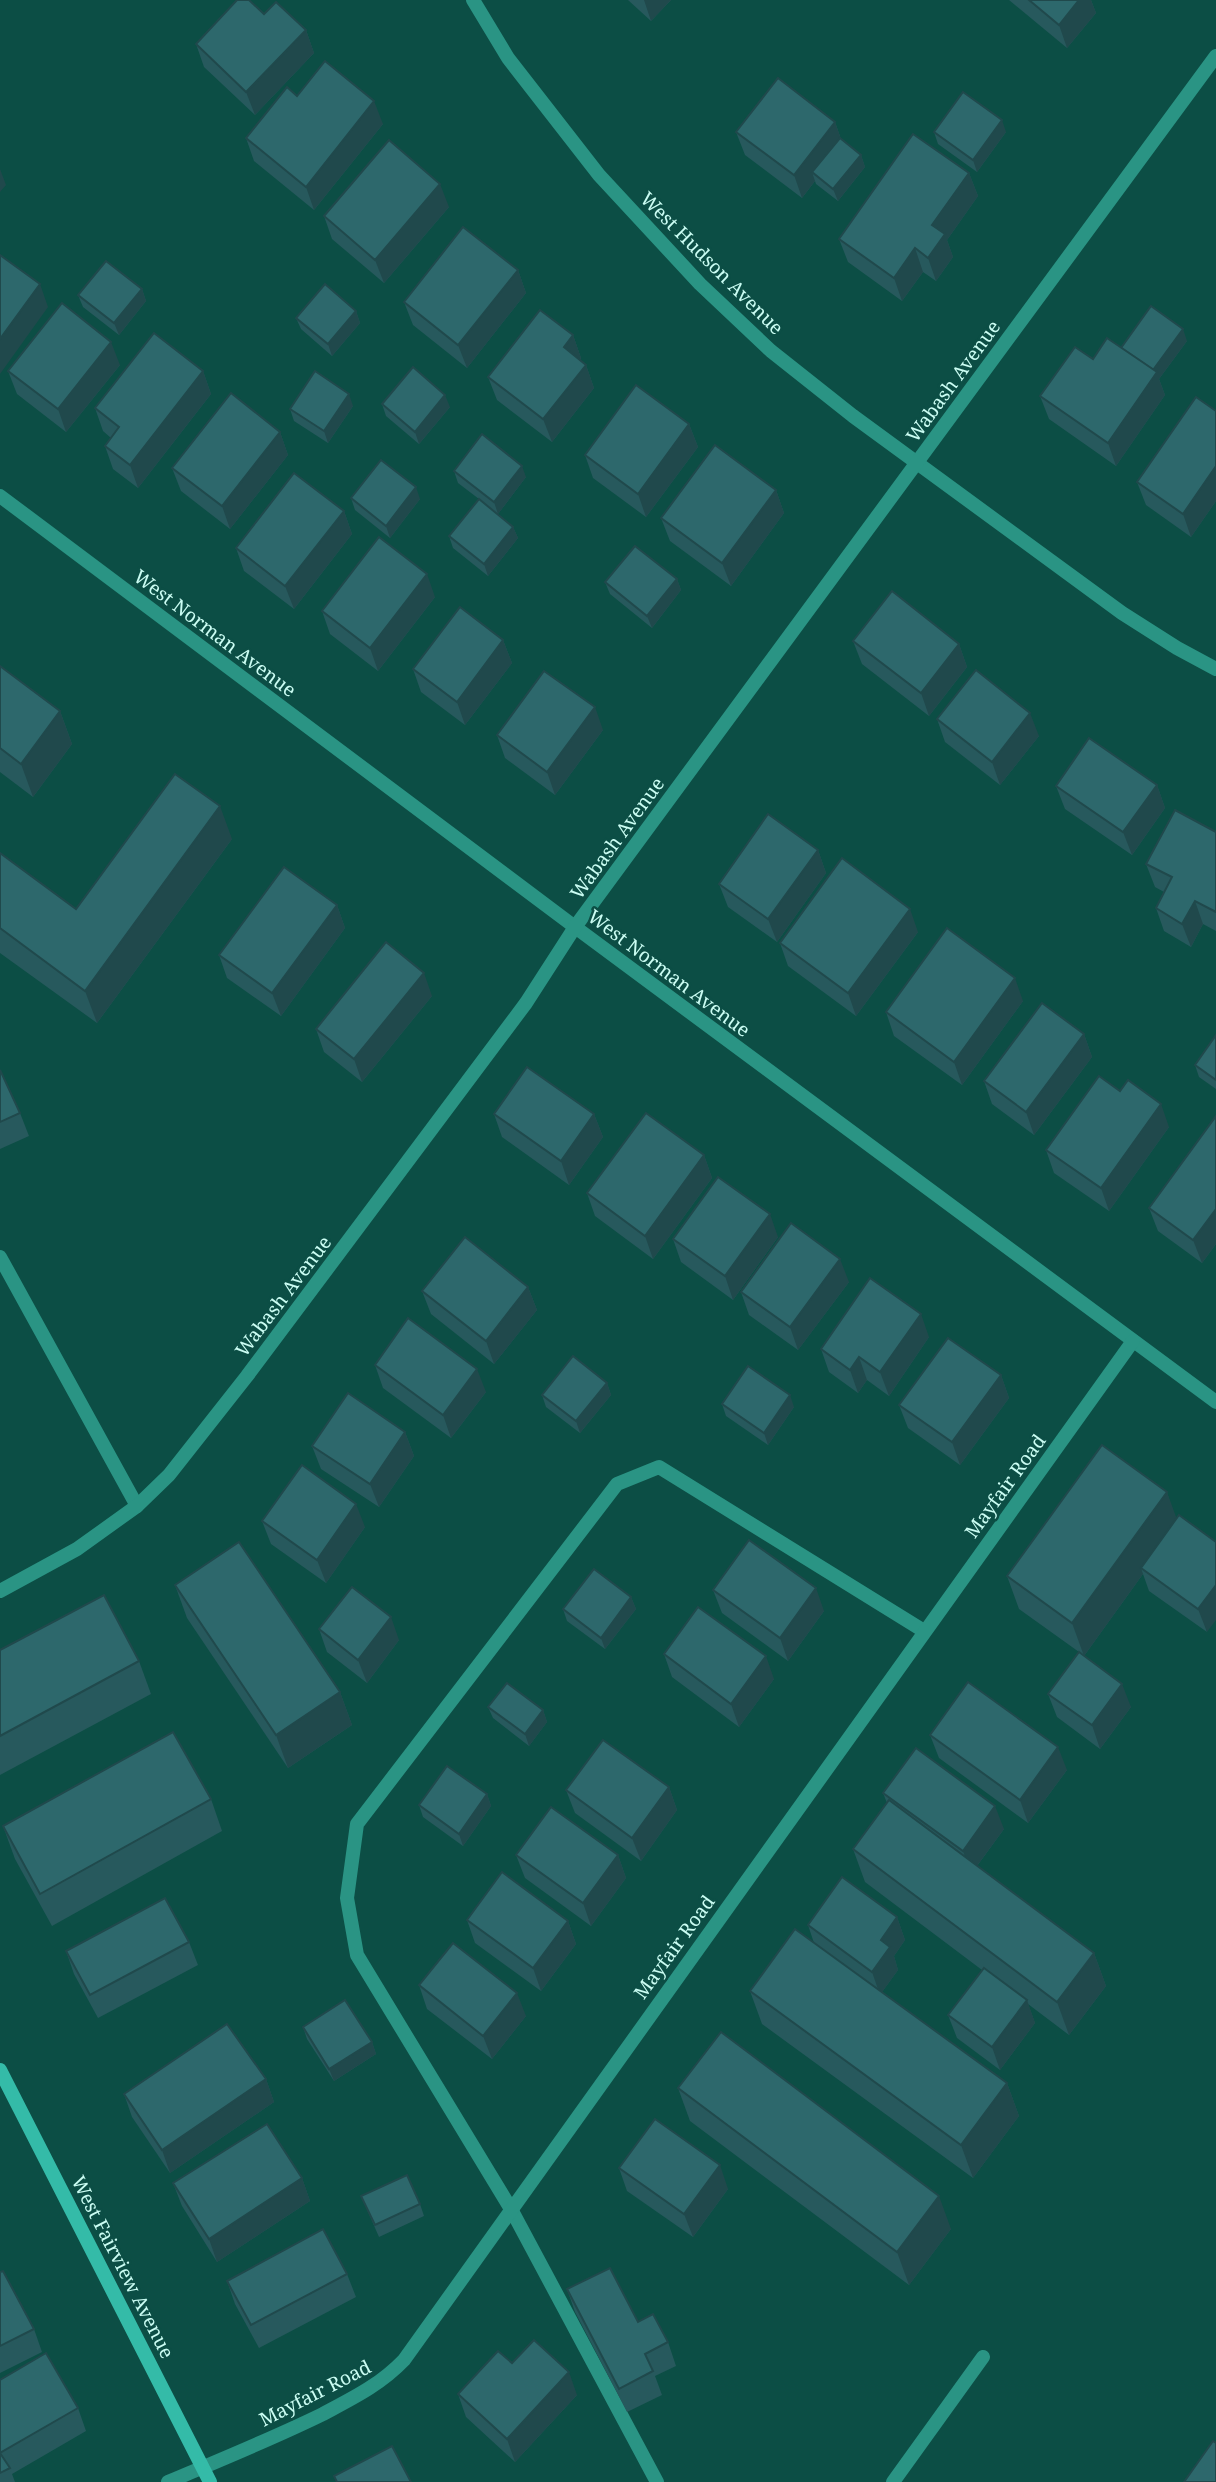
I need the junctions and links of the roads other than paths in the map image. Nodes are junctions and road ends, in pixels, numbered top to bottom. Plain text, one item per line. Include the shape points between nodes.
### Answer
1 (473, 0) edge
2 (1216, 56) edge
3 (918, 462) junction
4 (0, 496) edge
5 (1216, 669) edge
6 (575, 927) junction
7 (0, 1257) edge
8 (1133, 1341) junction
9 (1216, 1402) edge
10 (137, 1506) junction
11 (0, 1591) edge
12 (924, 1631) junction
13 (0, 2070) edge
14 (511, 2209) junction
15 (983, 2357) dead end
16 (203, 2467) junction
17 (168, 2482) edge
18 (210, 2482) edge
19 (657, 2482) edge
20 (893, 2482) edge

1 - 3 street, West Hudson Avenue via 508,58 599,175 700,284 771,351
2 - 3 street, Wabash Avenue
3 - 5 street, West Hudson Avenue via 1122,613
3 - 6 street, Wabash Avenue
4 - 6 street, West Norman Avenue
6 - 8 street, West Norman Avenue
6 - 10 street, Wabash Avenue via 526,1003 247,1376 169,1475
7 - 10 street
8 - 9 street, West Norman Avenue
8 - 12 street, Mayfair Road
10 - 11 street, Wabash Avenue via 77,1549
12 - 14 street, Mayfair Road
12 - 14 street via 659,1467 617,1484 358,1824 347,1898 357,1955
13 - 16 street, West Fairview Avenue
14 - 16 street, Mayfair Road via 388,2377 287,2432
14 - 19 street
15 - 20 street
16 - 17 street, Mayfair Road
16 - 18 street, West Fairview Avenue

